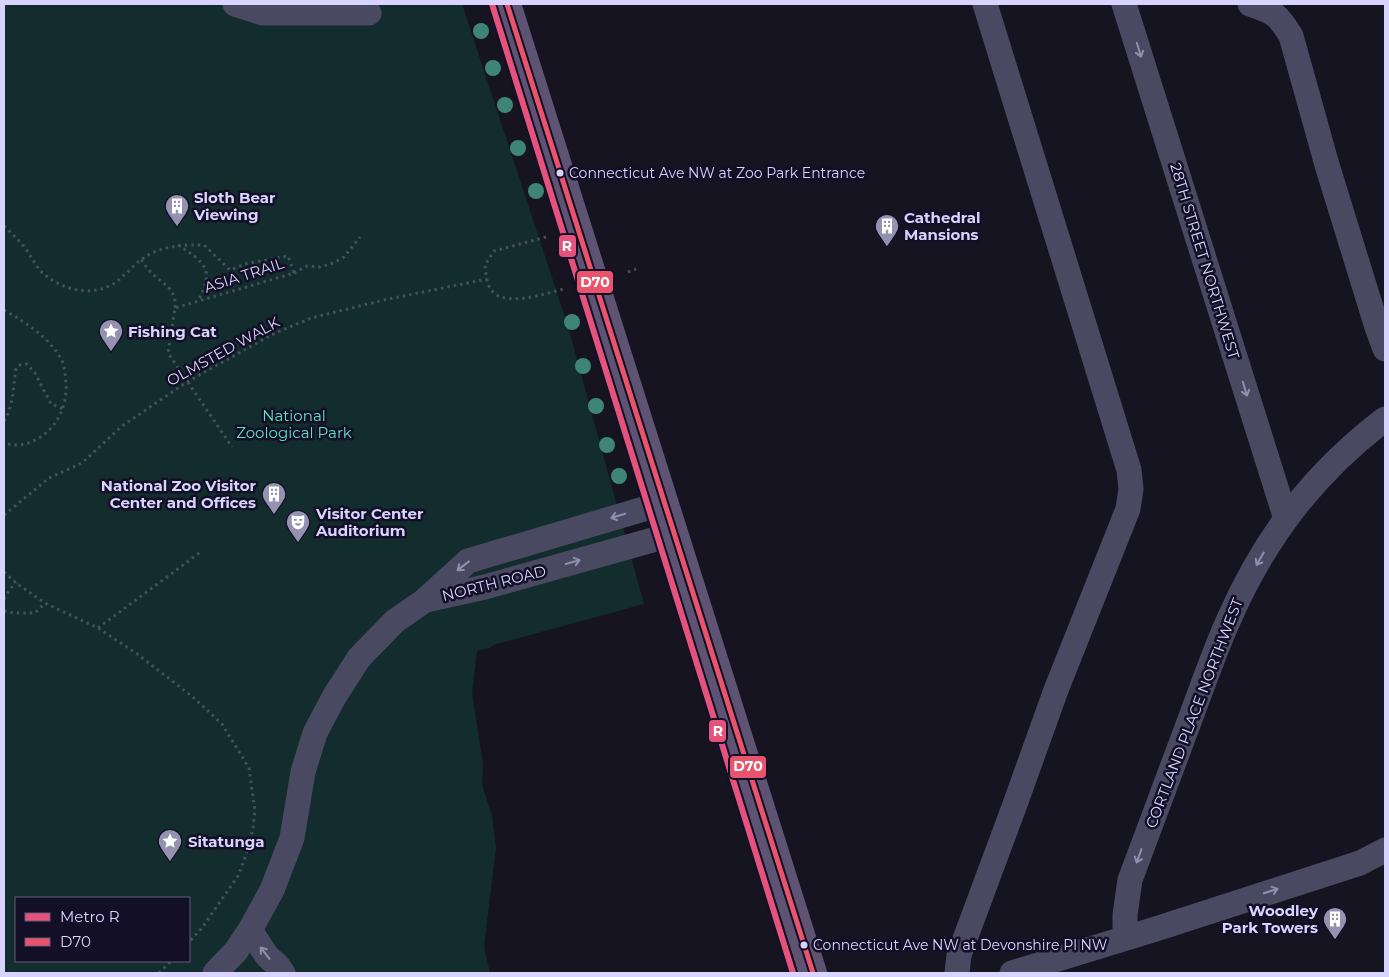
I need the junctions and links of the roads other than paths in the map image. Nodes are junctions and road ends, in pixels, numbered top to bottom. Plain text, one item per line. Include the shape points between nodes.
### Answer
1 (235, 4) edge
2 (507, 4) edge
3 (985, 4) edge
4 (1124, 4) edge
5 (1250, 4) edge
6 (369, 13) dead end
7 (1385, 349) edge
8 (1385, 419) edge
9 (664, 503) junction
10 (1286, 518) junction
11 (674, 534) junction
12 (424, 601) junction
13 (1385, 850) edge
14 (250, 930) junction
15 (1125, 938) junction
16 (215, 973) edge
17 (283, 973) edge
18 (813, 973) edge
19 (957, 973) edge
20 (1012, 973) edge

1 - 6 street via 263,13
2 - 9 main road
3 - 19 street via 1129,470 1131,489 1128,509 1056,690 959,954
4 -> 10 street, 28TH STREET NORTHWEST
5 - 7 street via 1269,10 1292,36 1327,166
8 - 10 street, CORTLAND PLACE NORTHWEST via 1329,467
9 - 11 main road
9 -> 12 street, NORTH ROAD via 468,561
10 -> 15 street, CORTLAND PLACE NORTHWEST via 1248,579 1220,640 1130,880
12 -> 11 street, NORTH ROAD
11 - 18 main road
12 - 14 street via 395,621 360,658 334,697 315,733 303,772 292,838 272,890
15 -> 13 street via 1360,863
14 - 16 street
17 -> 14 street
15 - 20 street

